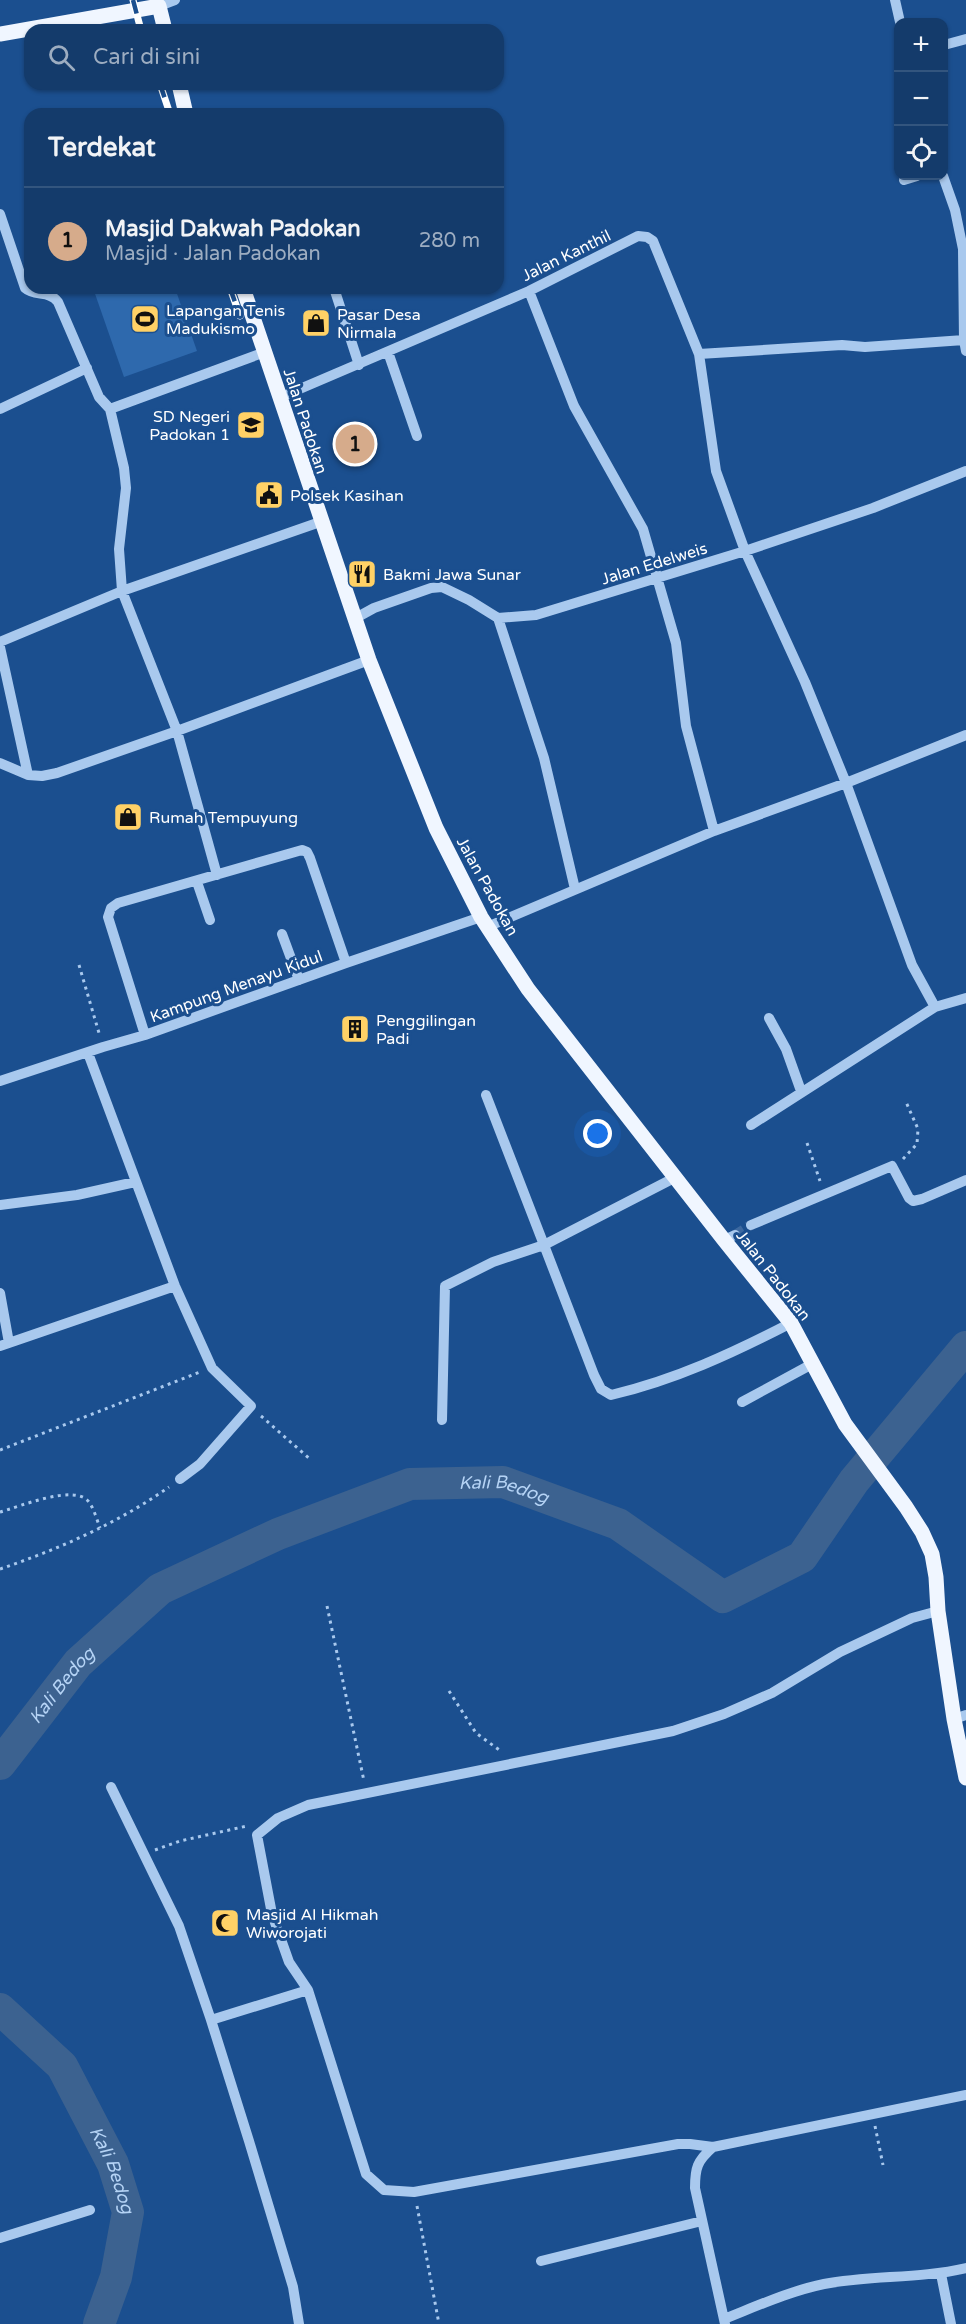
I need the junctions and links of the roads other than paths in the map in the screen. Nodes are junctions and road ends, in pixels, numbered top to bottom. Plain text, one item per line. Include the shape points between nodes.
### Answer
1 (175, 0) edge
2 (895, 0) edge
3 (158, 3) edge
4 (899, 18) edge
5 (51, 24) edge
6 (163, 24) edge
7 (24, 29) edge
8 (0, 34) edge
9 (966, 39) edge
10 (948, 44) edge
11 (180, 90) edge
12 (185, 108) edge
13 (944, 180) edge
14 (0, 214) edge
15 (965, 275) edge
16 (24, 285) edge
17 (529, 291) junction
18 (48, 294) edge
19 (245, 294) edge
20 (336, 294) edge
21 (964, 340) junction
22 (966, 351) edge
23 (265, 352) junction
24 (388, 352) junction
25 (699, 354) junction
26 (359, 365) junction
27 (87, 368) junction
28 (281, 397) junction
29 (0, 409) edge
30 (110, 409) junction
31 (417, 436) dead end
32 (966, 471) edge
33 (320, 522) junction
34 (745, 551) junction
35 (658, 577) junction
36 (122, 591) junction
37 (498, 618) junction
38 (354, 619) junction
39 (0, 642) edge
40 (0, 647) edge
41 (369, 660) junction
42 (177, 731) junction
43 (966, 735) edge
44 (0, 763) edge
45 (28, 775) junction
46 (846, 783) junction
47 (714, 831) junction
48 (217, 875) junction
49 (197, 882) junction
50 (575, 889) junction
51 (210, 920) dead end
52 (484, 922) junction
53 (282, 934) dead end
54 (346, 963) junction
55 (299, 980) junction
56 (966, 998) edge
57 (935, 1007) junction
58 (769, 1018) dead end
59 (145, 1035) junction
60 (88, 1053) junction
61 (0, 1081) edge
62 (801, 1091) junction
63 (486, 1095) dead end
64 (751, 1125) dead end
65 (676, 1177) junction
66 (966, 1180) edge
67 (135, 1182) junction
68 (0, 1205) edge
69 (751, 1225) tunnel mouth
70 (544, 1245) junction
71 (175, 1286) junction
72 (0, 1293) edge
73 (791, 1323) junction
74 (5, 1344) edge
75 (814, 1363) junction
76 (742, 1402) dead end
77 (442, 1420) dead end
78 (180, 1479) road end
79 (938, 1611) junction
80 (960, 1717) edge
81 (966, 1778) edge
82 (111, 1787) dead end
83 (308, 1990) junction
84 (211, 2020) junction
85 (966, 2095) edge
86 (713, 2147) junction
87 (90, 2210) dead end
88 (702, 2221) junction
89 (0, 2238) edge
90 (542, 2261) dead end
91 (966, 2268) edge
92 (941, 2274) junction
93 (725, 2321) edge
94 (299, 2324) edge
95 (951, 2324) edge

1 - 3 street
2 - 4 street
3 - 5 main road
3 - 6 main road
7 - 8 main road
9 - 10 street
11 - 12 main road
13 - 15 street via 955,210
14 - 16 street
15 - 21 street
17 - 24 street, Jalan Kanthil
17 - 25 street, Jalan Kanthil via 638,236 647,237 653,241
17 - 35 street via 574,406 644,529
18 - 27 street via 58,302
19 - 23 main road, Jalan Padokan
20 - 26 street
21 - 22 street
21 - 25 street
23 - 28 main road, Jalan Padokan
23 - 30 street
24 - 26 street, Jalan Kanthil
24 - 31 street
25 - 34 street, Jalan Kanthil via 716,471
26 - 28 street, Jalan Kanthil
27 - 29 street
27 - 30 street via 99,397
28 - 33 main road, Jalan Padokan
30 - 36 street via 126,488 119,549
32 - 34 street, Jalan Edelweis via 873,508
33 - 36 street
33 - 38 main road, Jalan Padokan
34 - 35 street, Jalan Edelweis
34 - 46 street, Jalan Kanthil
35 - 37 street, Jalan Edelweis via 536,615
35 - 47 street via 676,643 686,726
36 - 39 street
36 - 42 street
37 - 38 street via 442,587 375,608
37 - 50 street via 544,758
38 - 41 main road, Jalan Padokan
40 - 45 street
41 - 42 street
41 - 52 main road, Jalan Padokan via 436,828
42 - 45 street via 57,773
42 - 48 street
43 - 46 street, Kampung Menayu Kidul
44 - 45 street
46 - 47 street, Kampung Menayu Kidul
46 - 57 street, Jalan Kanthil via 912,965
47 - 50 street, Kampung Menayu Kidul
48 - 49 street
48 - 54 street via 302,850 307,852
49 - 51 street
49 - 59 street via 118,903 108,917
50 - 52 street, Kampung Menayu Kidul
52 - 54 street, Kampung Menayu Kidul
52 - 65 main road, Jalan Padokan via 528,989
53 - 55 street
54 - 55 street, Kampung Menayu Kidul
55 - 59 street, Kampung Menayu Kidul
56 - 57 street
57 - 62 street
58 - 62 street via 786,1049
59 - 60 street, Kampung Menayu Kidul
60 - 61 street, Kampung Menayu Kidul
60 - 67 street
62 - 64 street
63 - 70 street
65 - 70 street
65 - 73 main road, Jalan Padokan via 729,1237
66 - 69 street via 913,1201 892,1166
67 - 68 street via 78,1195
67 - 71 street
70 - 73 street via 583,1349 606,1394 624,1392 714,1361
70 - 77 street via 493,1262 445,1286
71 - 74 street
71 - 78 street via 212,1368 251,1406 200,1464
72 - 74 street
73 - 75 main road, Jalan Padokan
75 - 76 street
75 - 79 main road, Jalan Padokan via 845,1425 922,1532 932,1554
79 - 80 main road, Jalan Padokan
79 - 83 street via 912,1618 840,1652 772,1692 724,1714 674,1731 367,1792 308,1805 278,1818 256,1835 272,1914 289,1962
80 - 81 main road, Jalan Padokan
82 - 84 street via 179,1926
83 - 84 street
83 - 86 street via 366,2174 384,2190 414,2192 678,2145
84 - 94 street via 293,2287
85 - 86 street
86 - 88 street via 701,2157 695,2172
87 - 89 street
88 - 90 street
88 - 93 street
91 - 92 street
92 - 93 street via 825,2284 789,2294
92 - 95 street

